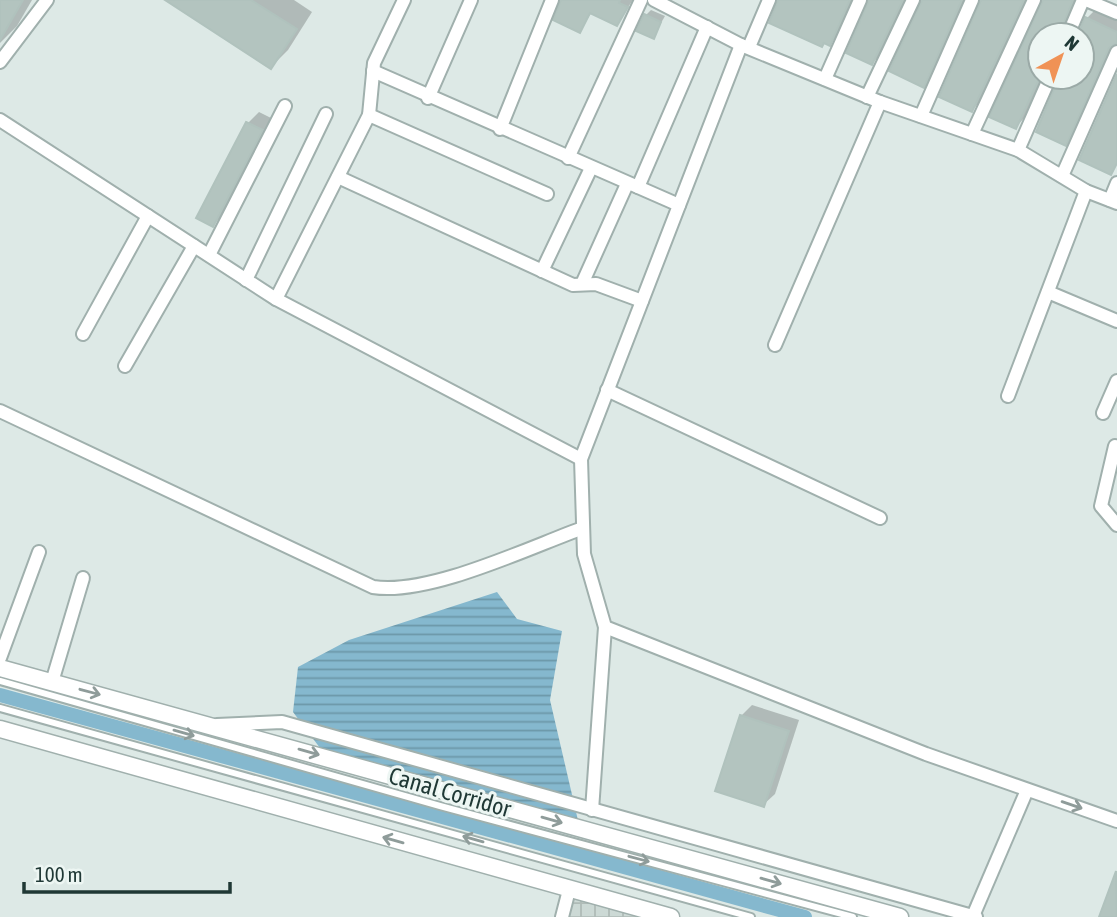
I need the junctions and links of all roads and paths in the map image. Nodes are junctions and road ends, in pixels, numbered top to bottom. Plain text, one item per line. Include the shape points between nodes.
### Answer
1 (47, 0) edge
2 (404, 0) edge
3 (471, 0) edge
4 (552, 0) edge
5 (641, 0) edge
6 (654, 0) edge
7 (769, 0) edge
8 (860, 0) edge
9 (913, 0) edge
10 (972, 0) edge
11 (1034, 0) edge
12 (1085, 0) edge
13 (1117, 13) edge
14 (1075, 21) edge
15 (707, 27) junction
16 (745, 46) junction
17 (1117, 52) edge
18 (0, 62) edge
19 (373, 71) junction
20 (825, 79) junction
21 (1044, 91) edge
22 (867, 97) junction
23 (428, 98) junction
24 (880, 102) junction
25 (285, 106) dead end
26 (326, 114) dead end
27 (369, 115) junction
28 (921, 116) junction
29 (0, 120) edge
30 (500, 129) junction
31 (972, 134) junction
32 (1018, 150) junction
33 (568, 158) junction
34 (591, 168) junction
35 (1062, 176) junction
36 (338, 177) junction
37 (1117, 183) edge
38 (632, 186) junction
39 (1086, 191) junction
40 (547, 194) dead end
41 (1114, 202) edge
42 (679, 205) junction
43 (148, 216) junction
44 (194, 246) junction
45 (209, 256) junction
46 (542, 271) junction
47 (246, 279) junction
48 (582, 284) junction
49 (1048, 292) junction
50 (276, 299) junction
51 (642, 301) junction
52 (1117, 321) edge
53 (83, 334) dead end
54 (775, 345) dead end
55 (125, 366) dead end
56 (1117, 381) edge
57 (607, 390) junction
58 (1008, 396) dead end
59 (0, 411) edge
60 (1103, 413) dead end
61 (1115, 446) dead end
62 (581, 459) junction
63 (880, 518) dead end
64 (1117, 525) edge
65 (583, 528) junction
66 (39, 552) dead end
67 (83, 578) dead end
68 (605, 627) junction
69 (0, 658) edge
70 (0, 668) edge
71 (0, 681) edge
72 (51, 682) junction
73 (0, 708) edge
74 (213, 725) junction
75 (0, 729) edge
76 (1027, 790) junction
77 (592, 810) junction
78 (1117, 821) edge
79 (569, 890) junction
80 (562, 917) edge
81 (671, 917) edge
82 (751, 917) edge
83 (853, 917) edge
84 (900, 917) edge
85 (974, 917) edge

1 - 18 street
2 - 19 street
3 - 23 street
4 - 30 street
5 - 33 street
6 - 15 street
7 - 16 street
8 - 20 street
9 - 22 street
10 - 28 street
11 - 31 street
12 - 13 street
12 - 14 street
15 - 16 street
15 - 38 street
16 - 20 street
16 - 42 street
17 - 35 street
19 - 23 street
19 - 27 street
20 - 22 street
21 - 32 street
22 - 24 street
23 - 30 street
24 - 28 street
24 - 54 street
25 - 45 street
26 - 47 street
27 - 36 street
27 - 40 street
28 - 31 street
29 - 43 street
30 - 33 street
31 - 32 street
32 - 35 street
33 - 34 street
34 - 38 street
34 - 46 street
35 - 39 street
36 - 46 street
36 - 50 street
37 - 41 street
38 - 42 street
38 - 48 street
39 - 41 street
39 - 49 street
42 - 51 street
43 - 44 street
43 - 53 street
44 - 45 street
44 - 55 street
45 - 47 street
46 - 48 street via 573,285
47 - 50 street
48 - 51 street via 596,284
49 - 52 street
49 - 58 street
50 - 62 street
51 - 57 street
56 - 60 street
57 - 62 street
57 - 63 street
59 - 65 street via 373,587 392,590 425,585
61 - 64 street via 1101,506
62 - 65 street
65 - 68 street via 583,554
66 - 69 street
67 - 72 street
68 - 76 street
68 - 77 street
70 - 72 street, Canal Corridor
71 -> 83 lane
72 -> 74 street, Canal Corridor
82 -> 73 lane
74 - 77 street via 282,722
74 -> 84 street, Canal Corridor
79 -> 75 street
76 -> 78 street
76 - 85 street
77 - 85 street
79 - 80 street
79 - 81 street

